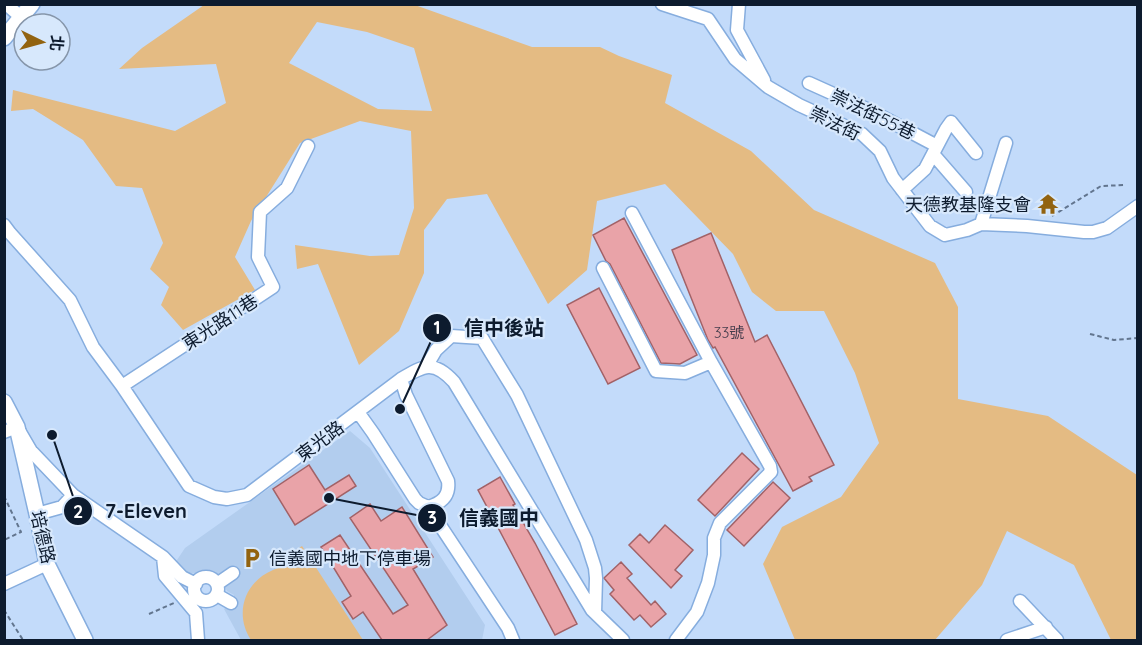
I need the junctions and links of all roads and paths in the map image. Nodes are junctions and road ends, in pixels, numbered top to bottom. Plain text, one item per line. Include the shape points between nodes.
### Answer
1 (662, 4) edge
2 (739, 4) edge
3 (809, 83) dead end
4 (768, 87) junction
5 (1006, 142) dead end
6 (308, 146) dead end
7 (935, 150) junction
8 (976, 153) dead end
9 (1126, 185) dead end
10 (902, 190) junction
11 (966, 192) dead end
12 (1137, 206) edge
13 (632, 213) dead end
14 (981, 224) junction
15 (4, 225) edge
16 (1034, 227) junction
17 (603, 268) dead end
18 (1090, 334) dead end
19 (1137, 339) edge
20 (711, 362) junction
21 (426, 367) junction
22 (401, 379) junction
23 (122, 386) junction
24 (4, 402) edge
25 (358, 412) junction
26 (11, 430) edge
27 (73, 495) junction
28 (4, 496) edge
29 (428, 507) junction
30 (38, 514) junction
31 (4, 540) edge
32 (163, 557) junction
33 (47, 564) junction
34 (233, 573) dead end
35 (4, 584) edge
36 (196, 584) junction
37 (217, 589) junction
38 (184, 599) junction
39 (1020, 601) dead end
40 (231, 603) dead end
41 (4, 610) edge
42 (595, 613) junction
43 (149, 614) dead end
44 (1046, 627) junction
45 (23, 640) edge
46 (85, 640) edge
47 (198, 640) edge
48 (513, 640) edge
49 (623, 640) edge
50 (676, 640) edge
51 (1007, 640) edge
52 (1057, 640) edge

1 - 4 street, 崇法街 via 708,19 735,59
2 - 4 street via 737,30
3 - 7 street, 崇法街55巷 via 869,110
4 - 10 street, 崇法街 via 862,134 880,151
5 - 14 street
6 - 23 street, 東光路11巷 via 287,188 260,212 258,257 273,287
7 - 8 street via 951,122
7 - 10 street via 925,169
7 - 11 street
9 - 16 path via 1101,186
10 - 14 street, 崇法街 via 930,225 945,235
12 - 16 street, 崇法街 via 1101,230
13 - 20 street
14 - 16 street, 崇法街
15 - 23 street, 東光路 via 70,300 93,346
17 - 20 street via 656,371 685,373
18 - 19 path via 1114,340
20 - 50 street via 771,472 720,523 708,583 697,612
21 - 22 street, 東光路
21 - 42 street via 442,370 454,382
21 - 42 street via 451,336 482,338 517,395 586,540 595,568
22 - 25 street, 東光路
22 - 29 street via 448,481 447,495 439,504
23 - 25 street, 東光路 via 189,486 227,499 247,495
24 - 26 main road, 培德路
25 - 29 street via 415,499
26 - 27 street
26 - 30 main road, 培德路
27 - 30 street via 62,507
27 - 32 street
28 - 31 path via 21,532
29 - 48 street
30 - 33 main road, 培德路
32 - 36 street via 182,577
32 - 38 street via 165,576
33 - 35 street
33 - 46 main road, 培德路
34 - 37 street
36 - 37 street via 208,578 215,581
36 - 37 street via 195,595 208,602 215,598
37 - 40 street
38 - 43 path
38 - 47 street via 196,613
39 - 44 street
41 - 45 path
42 - 49 street
44 - 51 street
44 - 52 street

